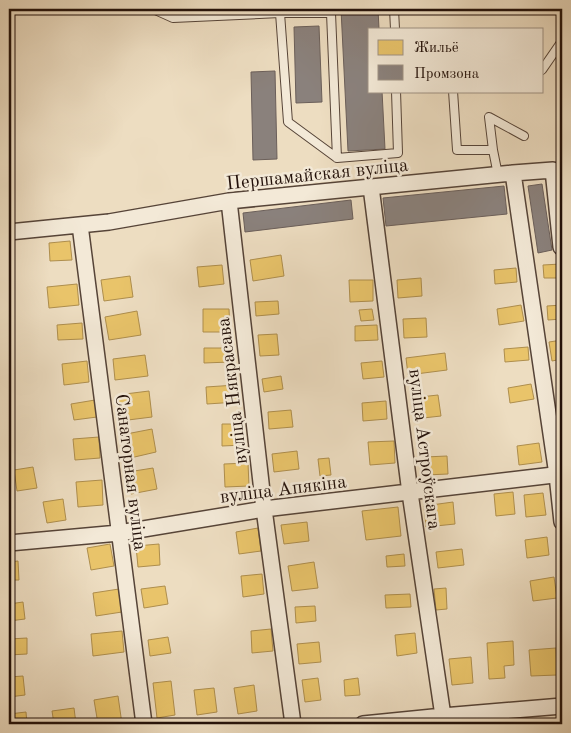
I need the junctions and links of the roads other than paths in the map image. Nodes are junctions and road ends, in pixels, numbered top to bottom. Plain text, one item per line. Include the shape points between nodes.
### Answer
1 (153, 9) edge
2 (394, 9) edge
3 (331, 11) edge
4 (280, 13) junction
5 (394, 28) edge
6 (562, 41) edge
7 (544, 67) edge
8 (396, 92) edge
9 (453, 92) edge
10 (524, 136) dead end
11 (493, 150) junction
12 (337, 158) junction
13 (506, 174) junction
14 (372, 187) junction
15 (229, 201) junction
16 (80, 224) junction
17 (9, 232) edge
18 (561, 247) edge
19 (559, 475) edge
20 (410, 493) junction
21 (264, 510) junction
22 (562, 522) edge
23 (119, 533) junction
24 (9, 543) edge
25 (562, 706) edge
26 (443, 716) junction
27 (144, 724) edge
28 (293, 724) edge
29 (363, 724) edge

1 - 4 lane via 173,18
2 - 5 lane
3 - 4 lane
3 - 12 lane
4 - 12 lane via 288,122
6 - 7 lane
8 - 12 lane via 398,153
9 - 11 lane via 457,150
10 - 11 lane via 489,118
11 - 13 lane
13 - 14 street, Першамайская вуліца
13 - 18 street, Першамайская вуліца via 553,170
13 - 19 street
14 - 15 street, Першамайская вуліца
14 - 20 street, вуліца Астроўскага
15 - 16 street, Першамайская вуліца
15 - 21 street, вуліца Някрасава
16 - 17 street, Першамайская вуліца
16 - 23 street, Санаторная вуліца
19 - 20 street, вуліца Апякіна
19 - 22 street
20 - 21 street, вуліца Апякіна
20 - 26 street, вуліца Астроўскага
21 - 23 street, вуліца Апякіна
21 - 28 street, вуліца Някрасава
23 - 24 street, вуліца Апякіна
23 - 27 street, Санаторная вуліца
25 - 26 street
26 - 29 street

